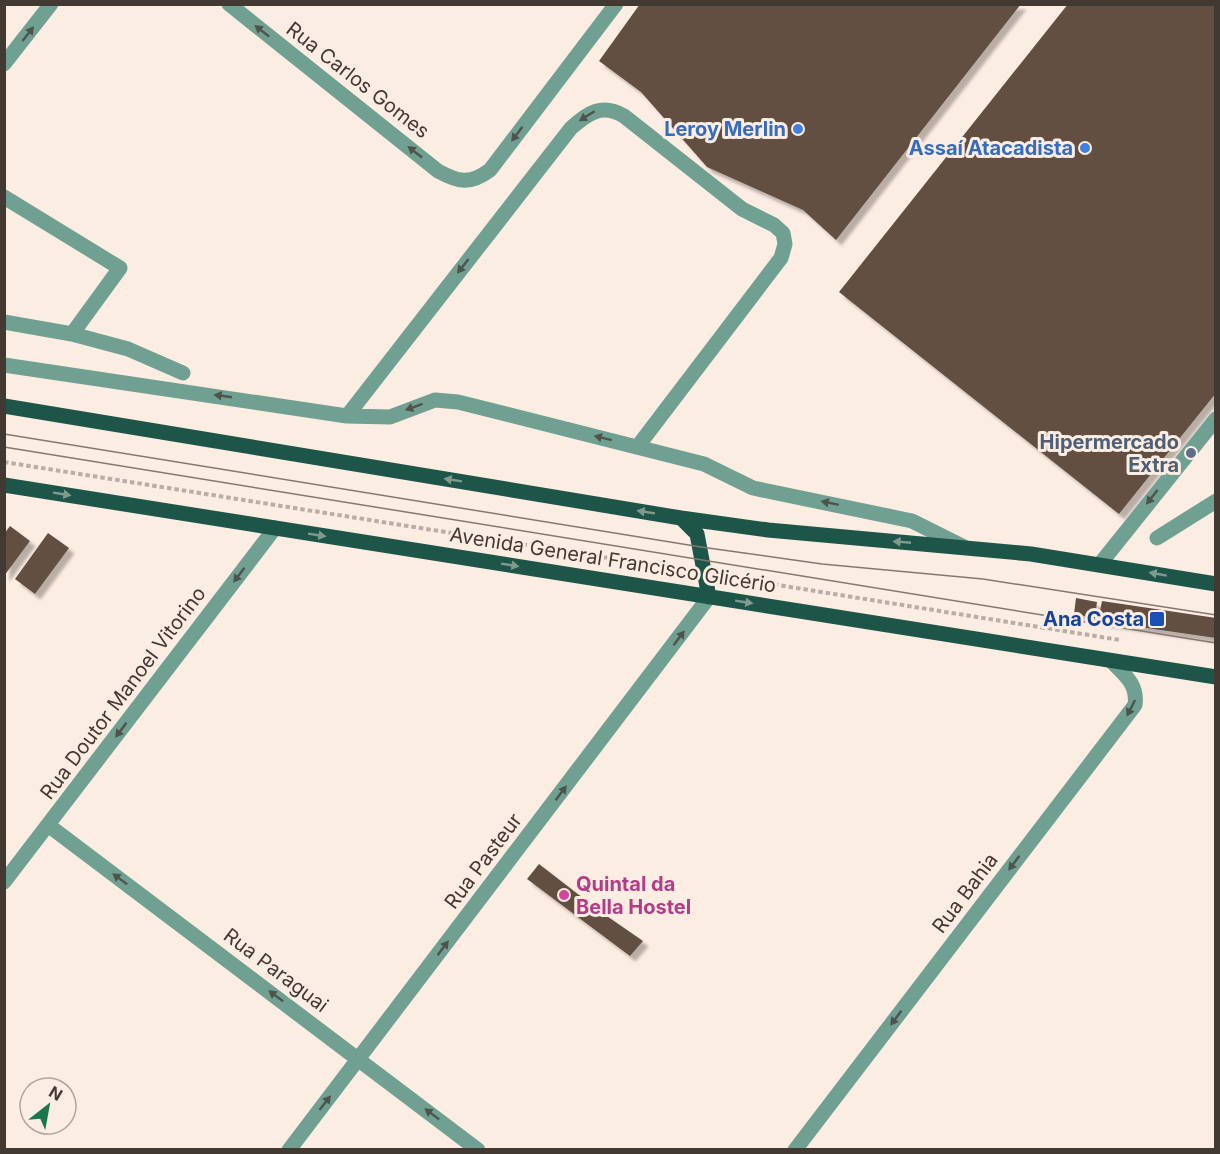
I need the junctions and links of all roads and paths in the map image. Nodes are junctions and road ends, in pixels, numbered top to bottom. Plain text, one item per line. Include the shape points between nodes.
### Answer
1 (51, 4) edge
2 (229, 4) edge
3 (616, 4) edge
4 (4, 64) edge
5 (4, 197) edge
6 (4, 322) edge
7 (72, 334) junction
8 (4, 365) edge
9 (183, 373) dead end
10 (4, 406) edge
11 (347, 416) junction
12 (1215, 419) edge
13 (638, 446) junction
14 (4, 462) edge
15 (4, 485) edge
16 (1215, 501) edge
17 (681, 518) junction
18 (275, 528) junction
19 (1157, 538) dead end
20 (964, 547) junction
21 (1100, 564) junction
22 (706, 573) junction
23 (1215, 584) edge
24 (709, 597) junction
25 (1122, 641) dead end
26 (1111, 660) junction
27 (1215, 677) edge
28 (48, 825) junction
29 (4, 882) edge
30 (359, 1058) junction
31 (289, 1149) edge
32 (478, 1149) edge
33 (795, 1149) edge

4 -> 1 street
3 -> 2 street, Rua Carlos Gomes via 490,170 479,179 464,183 438,171
5 - 7 street via 120,268
6 - 7 street
7 - 9 street via 128,349
11 -> 8 street
17 -> 10 main road
13 -> 11 street via 458,402 435,400 390,417
13 -> 11 street via 781,258 785,244 783,233 774,225 742,209 614,110 602,108 587,114 571,128
12 -> 21 street
20 -> 13 street via 912,520 753,488 704,464
14 - 22 path
15 -> 18 main road, Avenida General Francisco Glicério
16 - 19 street
20 -> 17 main road
17 - 22 main road via 697,534
18 -> 24 main road, Avenida General Francisco Glicério
18 -> 28 street, Rua Doutor Manoel Vitorino
20 - 21 main road
23 -> 21 main road
22 - 24 main road
22 - 25 path
24 -> 26 main road, Avenida General Francisco Glicério
30 -> 24 street, Rua Pasteur
26 - 27 main road, Avenida General Francisco Glicério
26 -> 33 street, Rua Bahia via 1136,690 1135,705
28 - 29 street, Rua Doutor Manoel Vitorino
30 -> 28 street, Rua Paraguai
31 -> 30 street, Rua Pasteur
32 -> 30 street, Rua Paraguai

